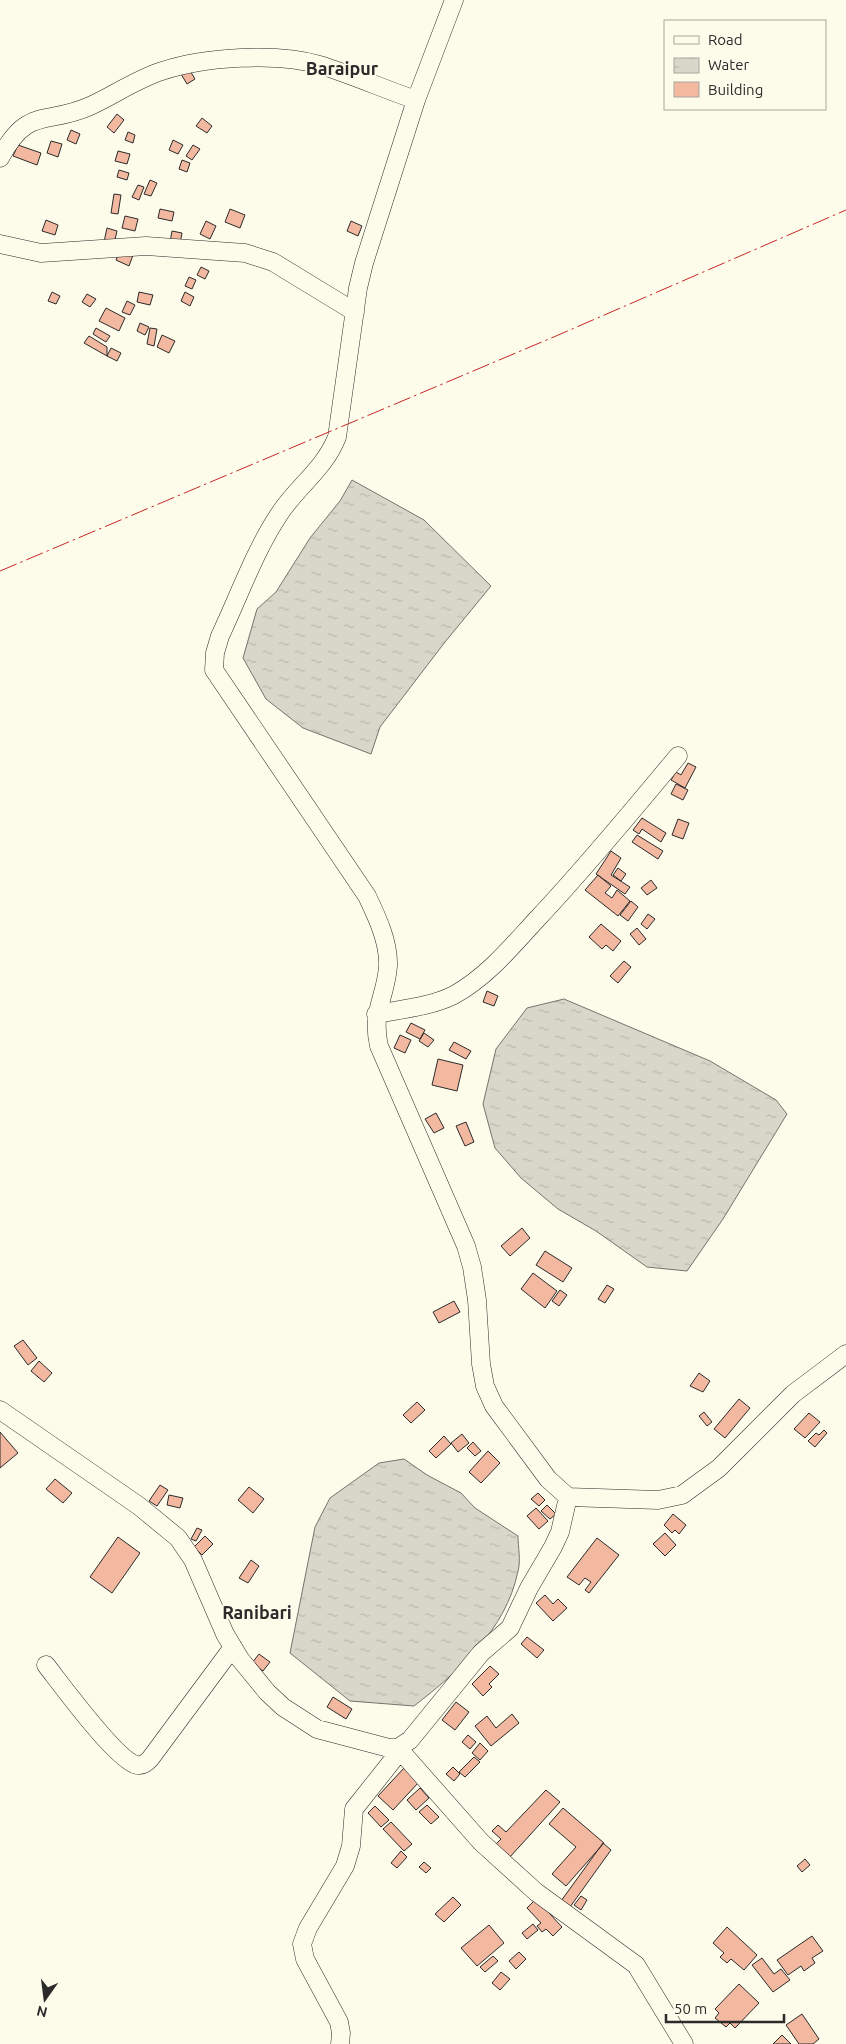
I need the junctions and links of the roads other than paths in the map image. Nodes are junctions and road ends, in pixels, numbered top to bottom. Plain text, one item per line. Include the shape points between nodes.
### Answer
1 (454, 0) edge
2 (416, 100) junction
3 (0, 158) edge
4 (0, 244) edge
5 (354, 312) junction
6 (678, 756) dead end
7 (376, 1014) junction
8 (846, 1354) edge
9 (0, 1410) edge
10 (568, 1497) junction
11 (233, 1647) junction
12 (46, 1665) dead end
13 (399, 1749) junction
14 (340, 2044) edge
15 (684, 2044) edge

1 - 2 street
2 - 3 street via 319,64 280,57 200,62 162,71 81,110 31,121 15,134
2 - 5 street via 364,263
4 - 5 street via 41,253 146,246 245,253 273,262
5 - 7 street via 337,437 332,450 280,512 267,534 220,636 214,670 367,896 379,923 387,957 387,973
6 - 7 street via 566,889 478,979 452,996 426,1005
7 - 10 street via 379,1046 466,1246 477,1300 485,1386 494,1406 543,1472
8 - 10 street via 793,1394 719,1468 682,1494 658,1500
9 - 11 street via 139,1506 178,1538 193,1560
10 - 13 street via 554,1547 510,1628 481,1653 423,1727
11 - 12 street via 150,1759 141,1765 127,1759 98,1731
11 - 13 street via 267,1692 300,1720 341,1737
13 - 14 street via 354,1810 351,1846 345,1866 302,1944 304,1959 339,2022
13 - 15 street via 481,1842 536,1892 636,1965

